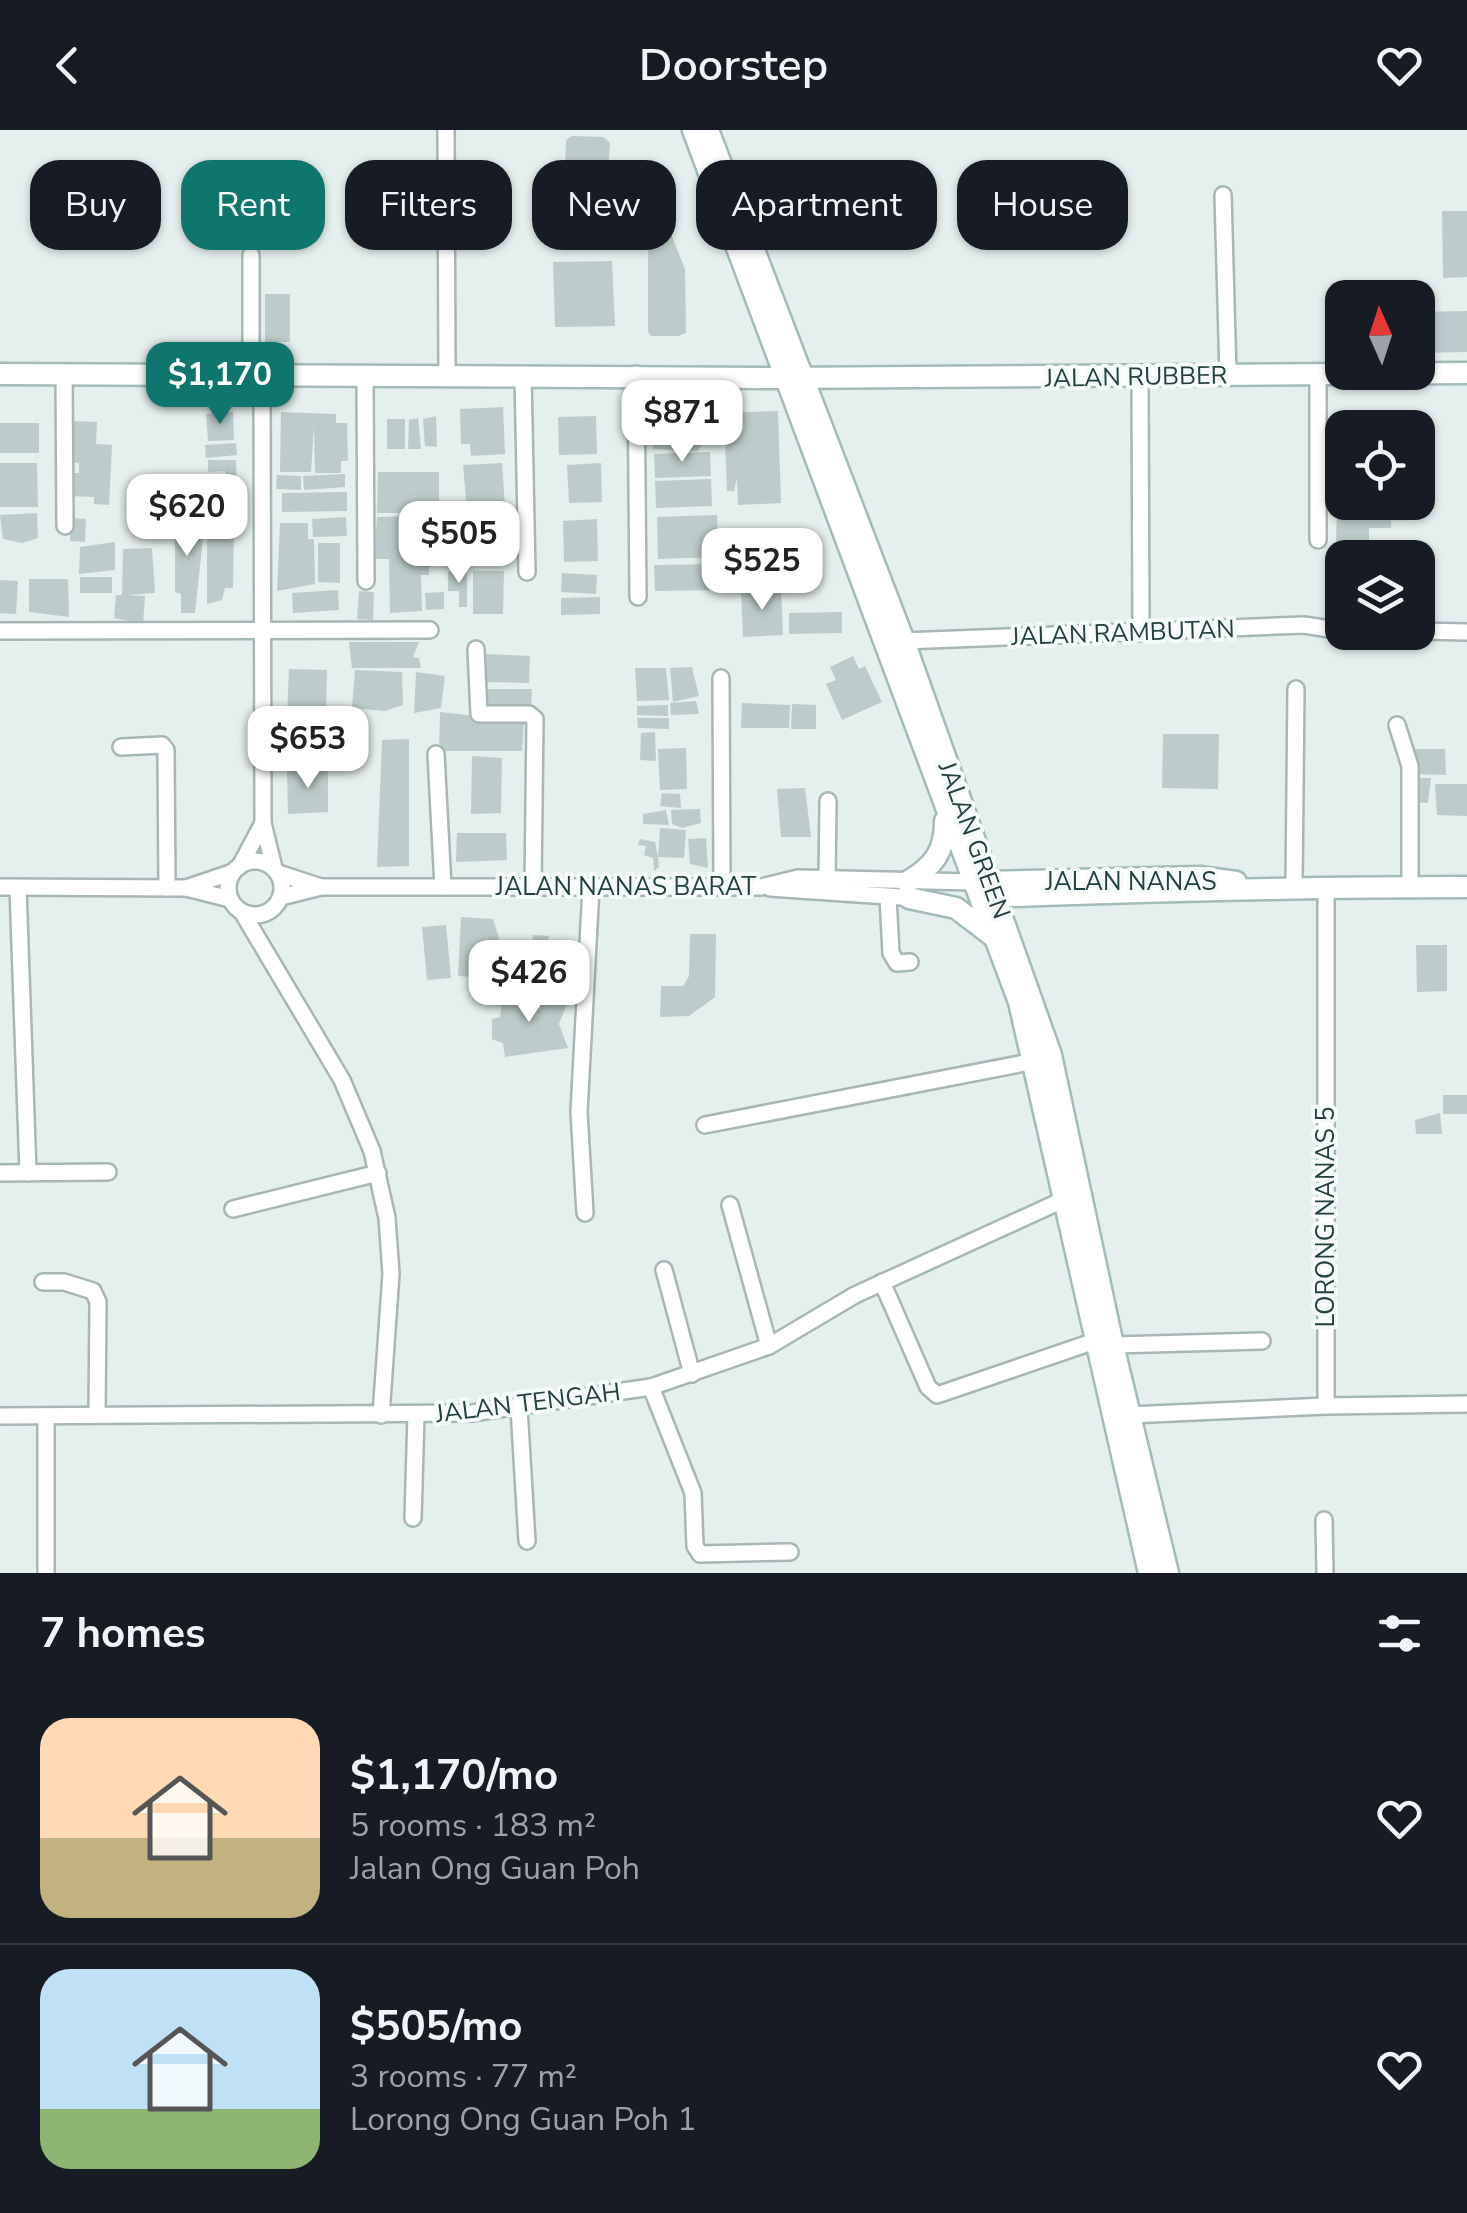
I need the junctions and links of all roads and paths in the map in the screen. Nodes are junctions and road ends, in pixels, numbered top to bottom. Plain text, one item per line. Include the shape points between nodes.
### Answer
1 (446, 130) edge
2 (692, 130) edge
3 (708, 130) edge
4 (1223, 195) dead end
5 (252, 255) dead end
6 (0, 374) edge
7 (64, 374) junction
8 (256, 374) junction
9 (636, 374) junction
10 (1228, 374) junction
11 (1318, 374) junction
12 (1467, 374) edge
13 (523, 375) junction
14 (365, 376) junction
15 (447, 376) junction
16 (1140, 376) junction
17 (783, 378) junction
18 (805, 378) junction
19 (65, 526) dead end
20 (1318, 540) dead end
21 (526, 572) dead end
22 (366, 581) dead end
23 (638, 596) dead end
24 (1325, 628) edge
25 (430, 630) dead end
26 (0, 631) edge
27 (262, 631) junction
28 (1435, 631) edge
29 (1467, 632) edge
30 (1141, 633) junction
31 (904, 642) junction
32 (476, 650) dead end
33 (721, 678) dead end
34 (1296, 689) dead end
35 (1397, 725) dead end
36 (122, 747) dead end
37 (436, 754) dead end
38 (828, 802) dead end
39 (945, 809) junction
40 (262, 823) junction
41 (237, 869) junction
42 (276, 870) junction
43 (828, 880) junction
44 (1294, 886) junction
45 (0, 887) edge
46 (321, 887) junction
47 (443, 887) junction
48 (534, 887) junction
49 (591, 887) junction
50 (722, 887) junction
51 (761, 887) junction
52 (1326, 887) junction
53 (1410, 887) junction
54 (1467, 887) edge
55 (18, 888) junction
56 (167, 888) junction
57 (186, 888) junction
58 (984, 890) junction
59 (901, 892) junction
60 (281, 896) junction
61 (230, 899) junction
62 (242, 912) junction
63 (267, 913) junction
64 (995, 938) junction
65 (264, 944) junction
66 (910, 962) dead end
67 (0, 998) edge
68 (19, 998) junction
69 (1035, 1061) junction
70 (705, 1125) dead end
71 (108, 1172) dead end
72 (0, 1173) edge
73 (28, 1173) junction
74 (378, 1174) junction
75 (1065, 1199) junction
76 (730, 1205) dead end
77 (233, 1209) dead end
78 (585, 1214) dead end
79 (664, 1270) dead end
80 (43, 1282) dead end
81 (882, 1282) junction
82 (1262, 1341) dead end
83 (1104, 1343) junction
84 (769, 1346) junction
85 (692, 1374) junction
86 (651, 1387) junction
87 (1467, 1404) edge
88 (1326, 1406) junction
89 (520, 1408) junction
90 (381, 1414) junction
91 (97, 1415) junction
92 (416, 1415) junction
93 (1130, 1415) junction
94 (0, 1416) edge
95 (46, 1416) junction
96 (413, 1518) dead end
97 (1324, 1520) dead end
98 (528, 1541) dead end
99 (790, 1552) dead end
100 (46, 1573) edge
101 (1149, 1573) edge
102 (1168, 1573) edge
103 (1324, 1573) edge

1 - 15 street
2 - 17 main road, JALAN GREEN
3 - 18 main road, JALAN GREEN
4 - 10 street
5 - 8 street
6 - 7 main road, JALAN RUBBER
7 - 8 main road, JALAN RUBBER
7 - 19 street
8 - 14 main road, JALAN RUBBER
8 - 27 street
9 - 13 main road, JALAN RUBBER
9 - 17 main road, JALAN RUBBER
9 - 23 street
10 - 11 main road, JALAN RUBBER
10 - 16 main road, JALAN RUBBER
11 - 12 main road, JALAN RUBBER
11 - 20 street
13 - 15 main road, JALAN RUBBER
13 - 21 street
14 - 15 main road, JALAN RUBBER
14 - 22 street
16 - 18 main road, JALAN RUBBER
16 - 30 street
17 - 18 main road, JALAN RUBBER
17 - 39 main road, JALAN GREEN
18 - 31 main road, JALAN GREEN
24 - 30 street, JALAN RAMBUTAN
25 - 27 street
26 - 27 street
27 - 40 street
28 - 29 street
30 - 31 street, JALAN RAMBUTAN
31 - 58 main road, JALAN GREEN
32 - 48 street via 479,714 535,719
33 - 50 street
34 - 44 street
35 - 53 street via 1410,766
36 - 56 street via 166,750
37 - 47 street
38 - 43 street
39 - 58 main road, JALAN GREEN
39 - 59 main road via 938,858
40 - 41 street
40 - 42 street
41 - 42 street via 259,862
41 - 57 street
41 - 61 street
42 - 46 street, JALAN NANAS BARAT
42 - 60 street
43 - 51 street, JALAN NANAS BARAT via 798,878
43 - 59 street, JALAN NANAS BARAT
44 - 52 main road, JALAN NANAS
44 - 58 main road, JALAN NANAS via 1200,877
45 - 55 street
46 - 47 street, JALAN NANAS BARAT
46 - 60 street, JALAN NANAS BARAT
47 - 48 street, JALAN NANAS BARAT
48 - 49 street, JALAN NANAS BARAT
49 - 50 street, JALAN NANAS BARAT
49 - 78 street via 579,1112
50 - 51 street, JALAN NANAS BARAT
51 - 59 street
52 - 53 main road, JALAN NANAS
52 - 88 street, LORONG NANAS 5
53 - 54 main road, JALAN NANAS
55 - 56 street
55 - 68 street
56 - 57 street
57 - 61 street
58 - 59 street
58 - 64 main road, JALAN GREEN
58 - 83 main road, JALAN GREEN via 1051,1054
59 - 64 main road via 956,908
59 - 66 street via 891,953 897,962
60 - 63 street
61 - 62 street
62 - 63 street
62 - 65 street
63 - 65 street
64 - 69 main road, JALAN GREEN
65 - 74 street via 350,1094
67 - 68 street
68 - 73 street
69 - 70 street
69 - 75 main road, JALAN GREEN
71 - 73 street
72 - 73 street
74 - 77 street
74 - 90 street via 390,1274
75 - 81 street, JALAN TENGAH
75 - 83 main road, JALAN GREEN
76 - 84 street
79 - 85 street
80 - 91 street via 92,1291 98,1302
81 - 83 street via 936,1395
81 - 84 street, JALAN TENGAH
82 - 83 street
83 - 93 main road, JALAN GREEN
83 - 101 main road, JALAN GREEN
84 - 85 street, JALAN TENGAH
85 - 86 street, JALAN TENGAH
86 - 89 street, JALAN TENGAH
86 - 99 street via 693,1493 694,1546 700,1554
87 - 88 street
88 - 93 street
89 - 92 street, JALAN TENGAH
89 - 98 street
90 - 91 street, JALAN TENGAH
90 - 92 street, JALAN TENGAH
91 - 95 street, JALAN TENGAH
92 - 96 street
93 - 102 main road, JALAN GREEN
94 - 95 street, JALAN TENGAH
95 - 100 street
97 - 103 street

